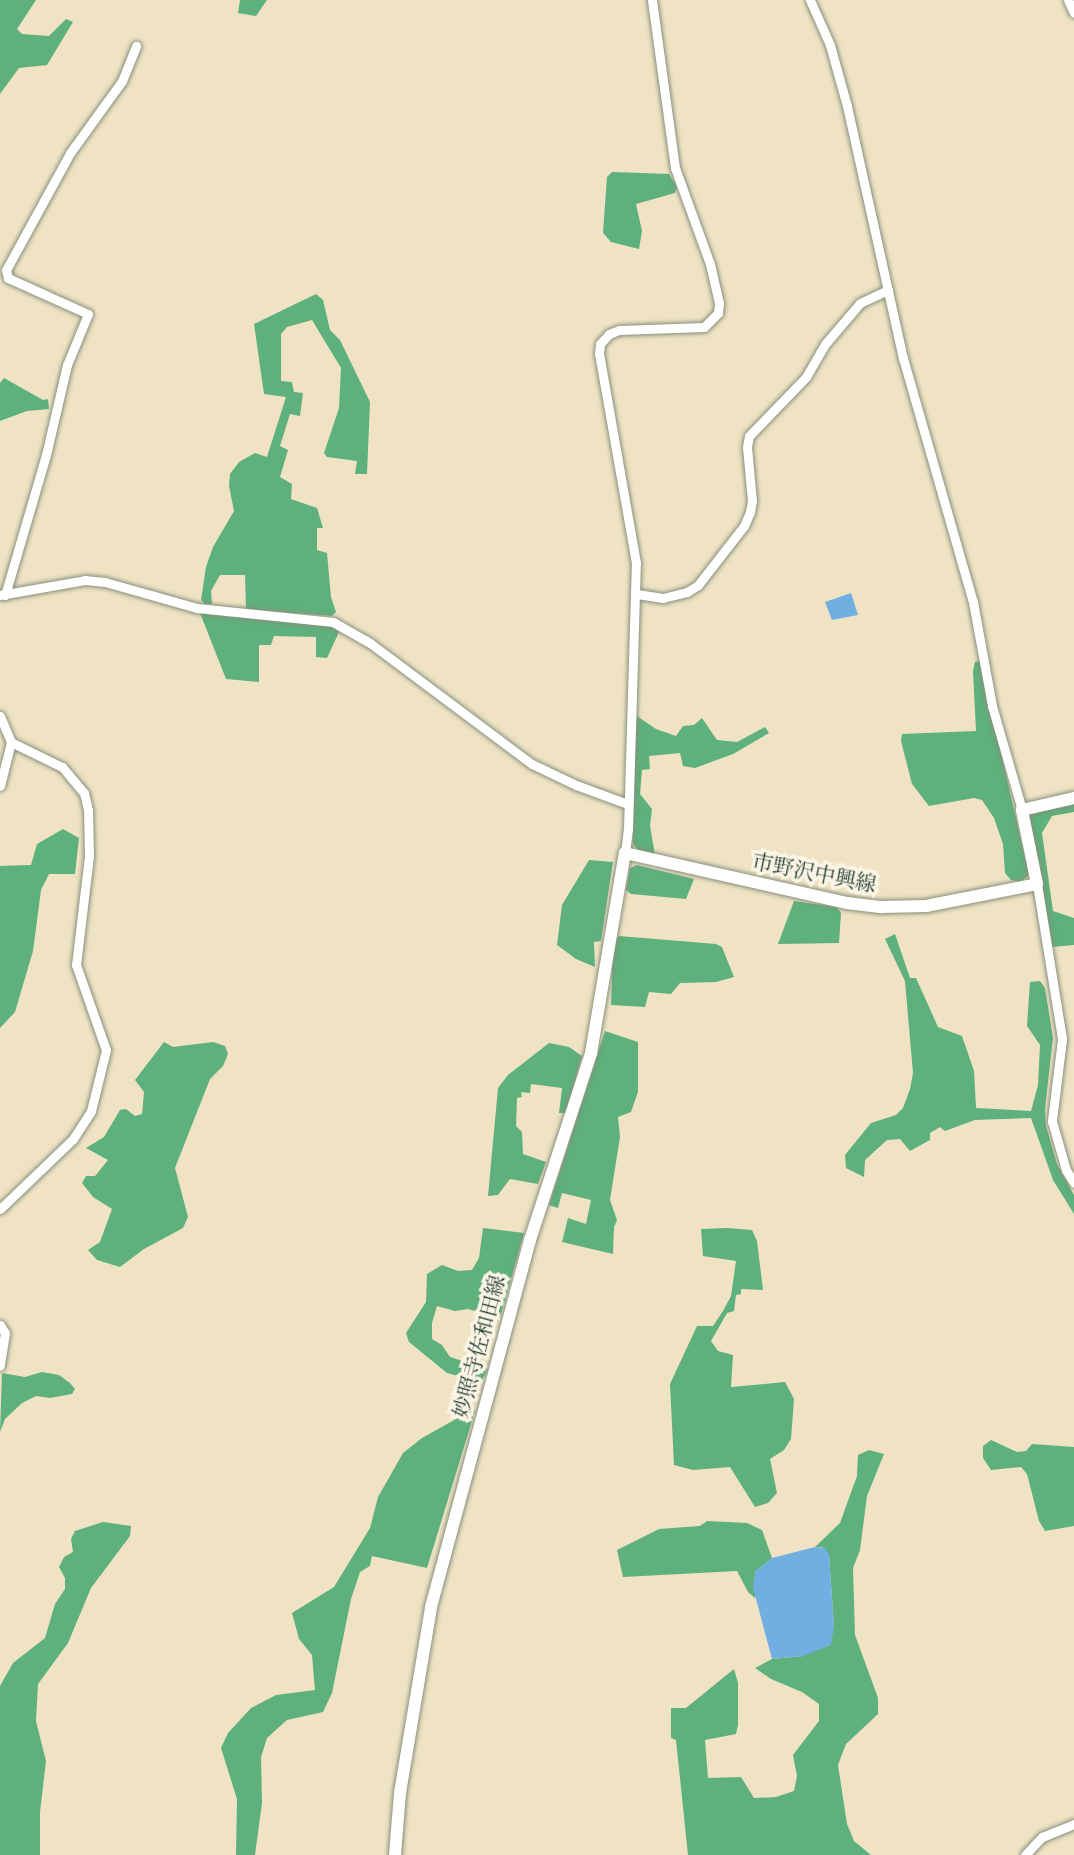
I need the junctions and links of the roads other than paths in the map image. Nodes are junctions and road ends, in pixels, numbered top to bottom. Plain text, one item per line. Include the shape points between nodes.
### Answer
1 (652, 0) edge
2 (810, 0) edge
3 (1068, 0) edge
4 (1074, 13) edge
5 (136, 46) dead end
6 (888, 290) junction
7 (637, 594) junction
8 (3, 595) edge
9 (0, 716) edge
10 (10, 742) junction
11 (0, 786) edge
12 (1074, 798) edge
13 (628, 804) junction
14 (1021, 810) junction
15 (625, 853) junction
16 (1037, 884) junction
17 (1074, 1184) edge
18 (0, 1209) edge
19 (0, 1325) edge
20 (0, 1366) edge
21 (1074, 1824) edge
22 (395, 1855) edge
23 (1025, 1855) edge

1 - 7 street via 675,168 719,293 718,313 704,327 619,330 600,344 636,563
2 - 6 street via 830,45 847,106
3 - 4 street
5 - 8 street via 122,81 70,153 6,270 8,278 88,314 67,365 46,455
6 - 7 street via 860,303 826,343 806,377 749,436 750,512 698,585 663,598
6 - 14 street via 973,602 992,706
7 - 13 street
8 - 13 street via 85,580 197,608 333,622 370,643 532,764
9 - 10 street
10 - 11 street
10 - 18 street via 62,767 84,793 89,810 89,856 76,965 106,1050 91,1111 73,1139
12 - 14 main road
13 - 15 street
14 - 16 main road
15 - 16 main road, 市野沢中興線 via 744,882 882,907 926,906
15 - 22 main road, 妙照寺佐和田線 via 591,1052 530,1240 431,1607 400,1793
16 - 17 street via 1062,1039 1052,1121
19 - 20 street via 5,1332
21 - 23 street via 1042,1837

